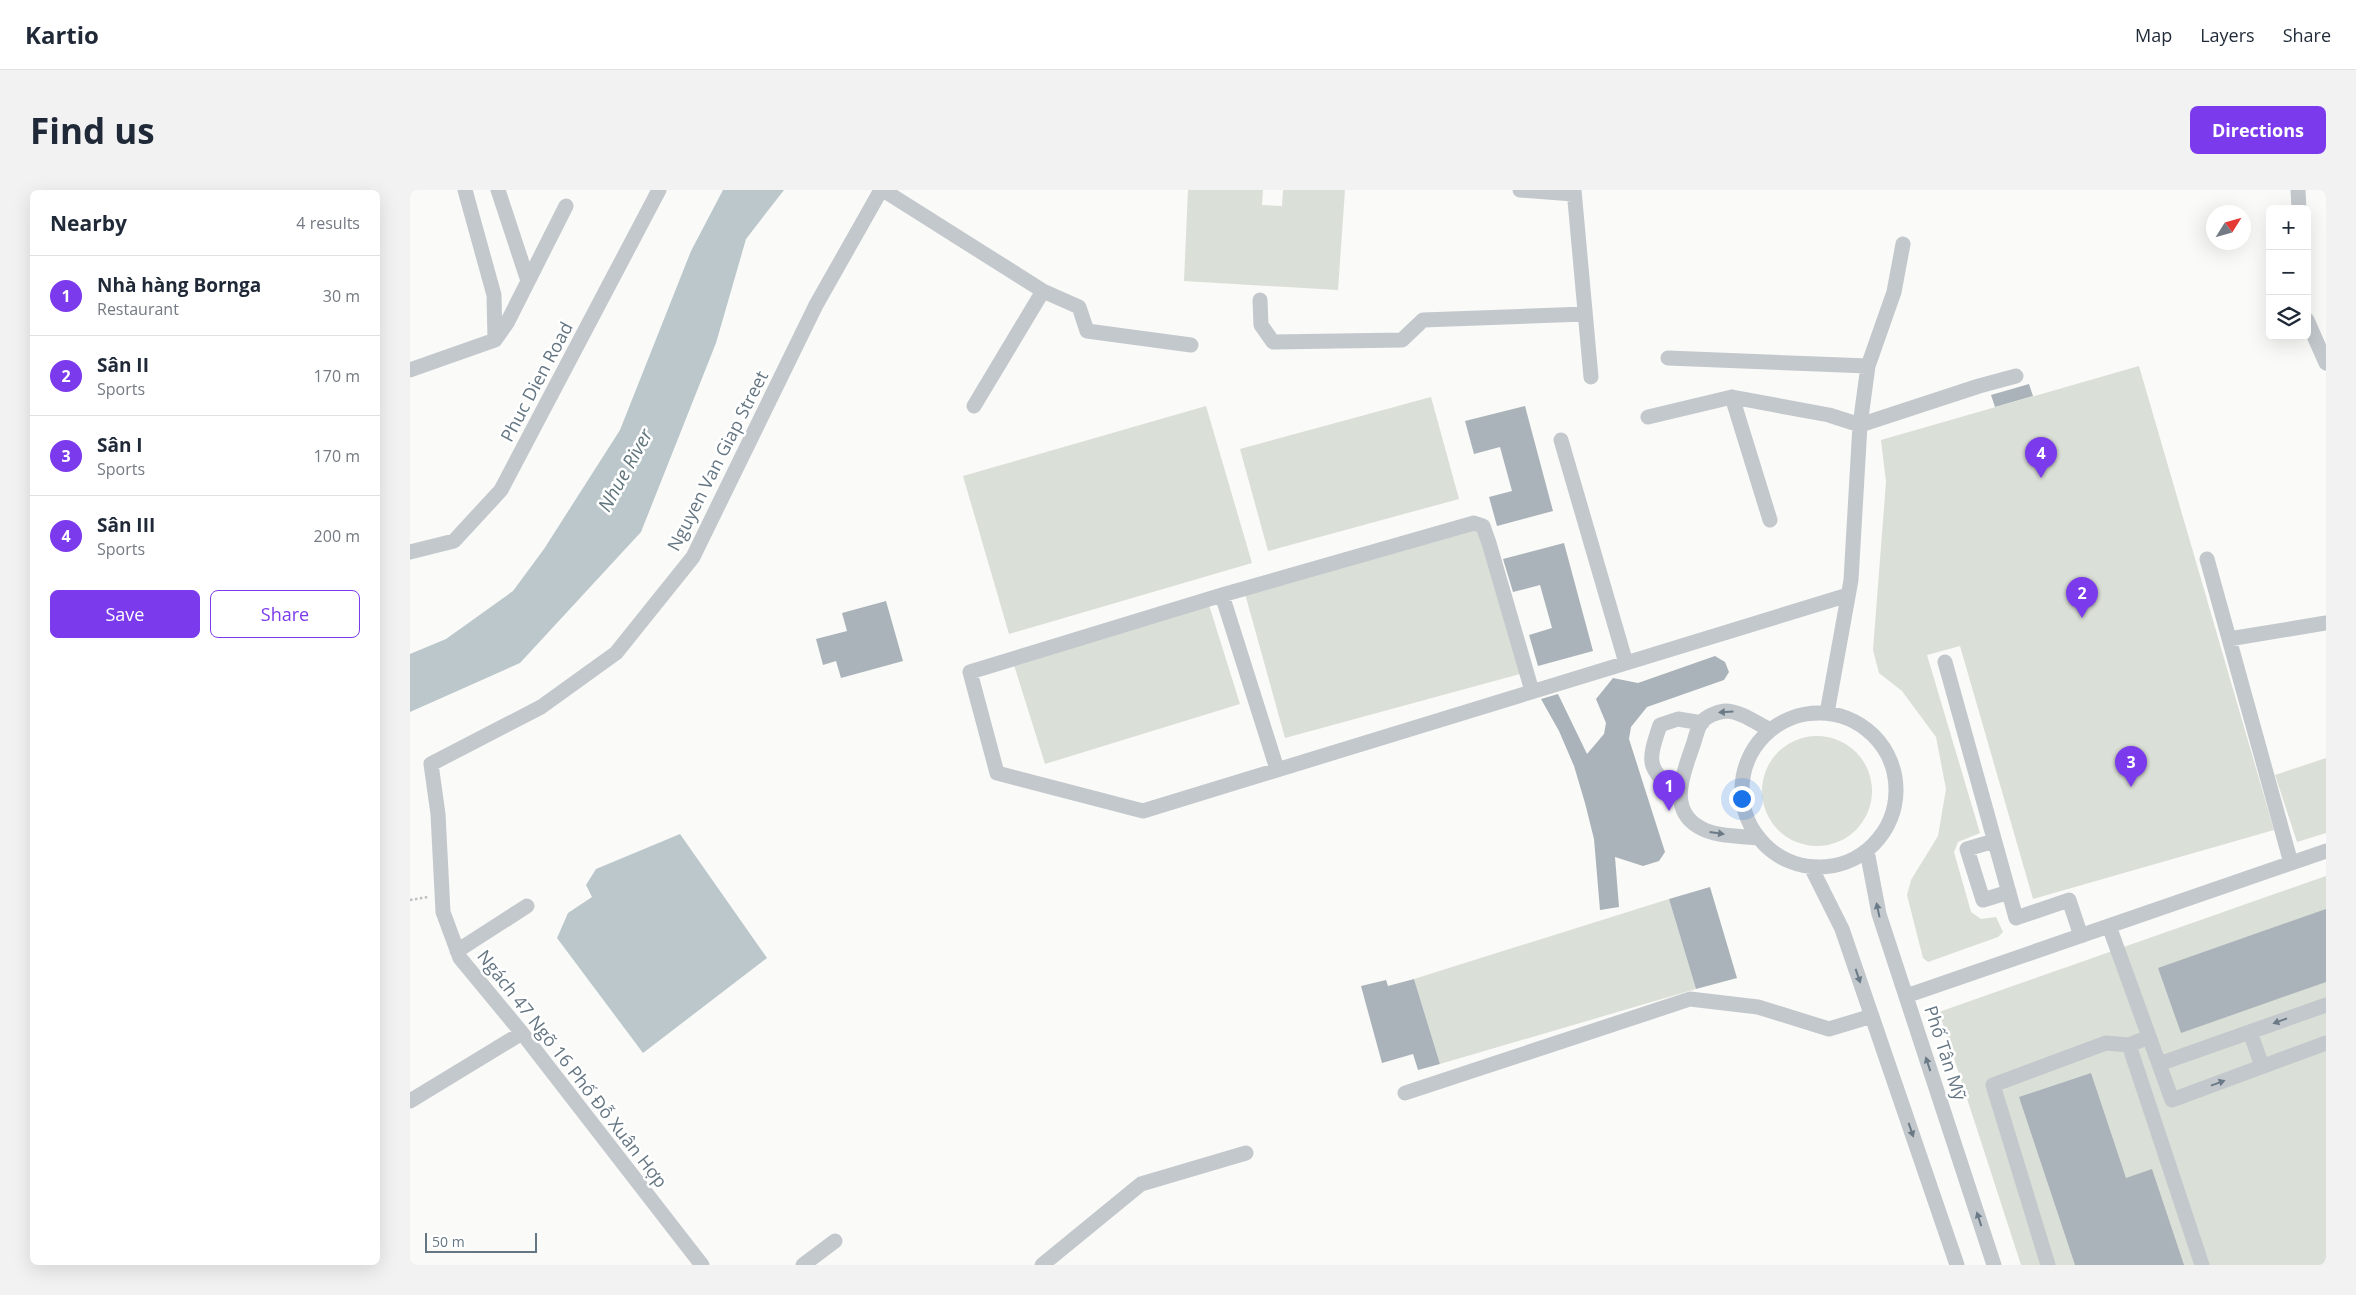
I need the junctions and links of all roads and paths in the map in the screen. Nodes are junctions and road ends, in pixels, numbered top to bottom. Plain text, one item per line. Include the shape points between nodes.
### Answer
1 (465, 190) edge
2 (498, 190) edge
3 (659, 190) edge
4 (882, 190) edge
5 (1520, 190) edge
6 (2298, 190) edge
7 (1574, 192) edge
8 (2299, 205) edge
9 (566, 206) dead end
10 (1903, 244) dead end
11 (528, 281) junction
12 (1043, 291) junction
13 (1260, 300) dead end
14 (1585, 314) junction
15 (2311, 329) edge
16 (495, 340) junction
17 (1191, 345) dead end
18 (1668, 358) dead end
19 (2326, 362) edge
20 (1868, 366) junction
21 (410, 370) edge
22 (2016, 376) dead end
23 (1591, 377) dead end
24 (1732, 397) junction
25 (974, 406) dead end
26 (1648, 417) dead end
27 (1860, 425) junction
28 (1560, 440) dead end
29 (1770, 520) dead end
30 (410, 552) edge
31 (2207, 559) dead end
32 (1222, 595) junction
33 (1848, 596) junction
34 (2326, 623) edge
35 (2229, 639) junction
36 (1945, 662) dead end
37 (1626, 663) junction
38 (1532, 691) junction
39 (1827, 713) junction
40 (1702, 723) junction
41 (1770, 730) junction
42 (431, 764) joint
43 (1277, 769) junction
44 (1679, 796) junction
45 (1759, 838) junction
46 (1994, 841) junction
47 (1867, 851) junction
48 (2326, 851) edge
49 (2291, 863) junction
50 (1811, 867) junction
51 (2009, 892) junction
52 (441, 894) junction
53 (410, 900) edge
54 (527, 906) dead end
55 (2109, 926) junction
56 (2081, 936) junction
57 (457, 951) junction
58 (1906, 996) junction
59 (2326, 1005) edge
60 (1872, 1016) junction
61 (2250, 1032) junction
62 (522, 1034) junction
63 (2150, 1038) junction
64 (2326, 1043) edge
65 (2129, 1045) junction
66 (2159, 1064) junction
67 (2262, 1066) junction
68 (1405, 1093) dead end
69 (410, 1101) edge
70 (1246, 1153) dead end
71 (835, 1241) dead end
72 (702, 1265) edge
73 (802, 1265) edge
74 (1042, 1265) edge
75 (1957, 1265) edge
76 (1994, 1265) edge
77 (2048, 1265) edge
78 (2202, 1265) edge

1 - 16 street via 494,295
2 - 11 street
3 - 30 street, Phuc Dien Road via 501,490 454,541
4 - 12 street
4 - 42 street, Nguyen Van Giap Street via 816,305 693,557 616,653 541,707
5 - 7 street
6 - 8 street
7 - 14 street
9 - 11 street
10 - 20 street via 1894,292
11 - 16 street
12 - 17 street via 1079,307 1087,331
12 - 25 street
13 - 14 street via 1261,325 1273,342 1402,340 1423,320
14 - 23 street
15 - 19 street
16 - 21 street
18 - 20 street
20 - 27 street
22 - 27 street
24 - 26 street
24 - 27 street via 1829,415
24 - 29 street
27 - 33 street
28 - 37 street
31 - 35 street
32 - 38 street via 1474,523 1483,526 1489,543
32 - 43 street
32 - 43 street via 970,672 997,773 1143,810
33 - 37 street
33 - 39 street
34 - 35 street
35 - 49 street
36 - 46 street
37 - 38 street
38 - 43 street
39 - 41 street via 1787,719
39 - 47 street via 1852,720 1874,735 1889,757 1896,782 1895,808 1885,832
41 -> 40 street via 1737,712 1711,714
40 - 44 street via 1680,780
40 - 44 street via 1678,719 1660,725 1650,754 1654,772
41 - 45 street via 1754,748 1744,770 1742,794 1747,818
42 - 52 street, Ngách 47 Ngõ 16 Phố Đỗ Xuân Hợp via 438,814
44 -> 45 street via 1682,808 1698,827
45 - 50 street via 1785,859
46 - 51 street
46 - 51 street via 1968,849 1983,900
47 - 50 street via 1840,865
58 -> 47 street, Phố Tân Mỹ via 1879,914
48 - 49 street
49 - 55 street
50 -> 60 street via 1842,930
51 - 56 street via 2016,918 2069,900
52 - 53 path
52 - 57 street, Ngách 47 Ngõ 16 Phố Đỗ Xuân Hợp
54 - 57 street
55 - 56 street
55 - 63 street
56 - 58 street
57 - 62 street, Ngách 47 Ngõ 16 Phố Đỗ Xuân Hợp
76 -> 58 street, Phố Tân Mỹ
59 -> 61 street
60 - 68 street via 1828,1029 1758,1007 1690,999
60 -> 75 street
61 - 66 street
61 - 67 street
62 - 69 street
62 - 72 street, Ngách 47 Ngõ 16 Phố Đỗ Xuân Hợp
63 - 65 street
63 - 66 street
64 - 67 street
65 - 77 street via 2106,1042 1993,1085
65 - 78 street
66 -> 67 street via 2172,1100
70 - 74 street via 1141,1184
71 - 73 street

